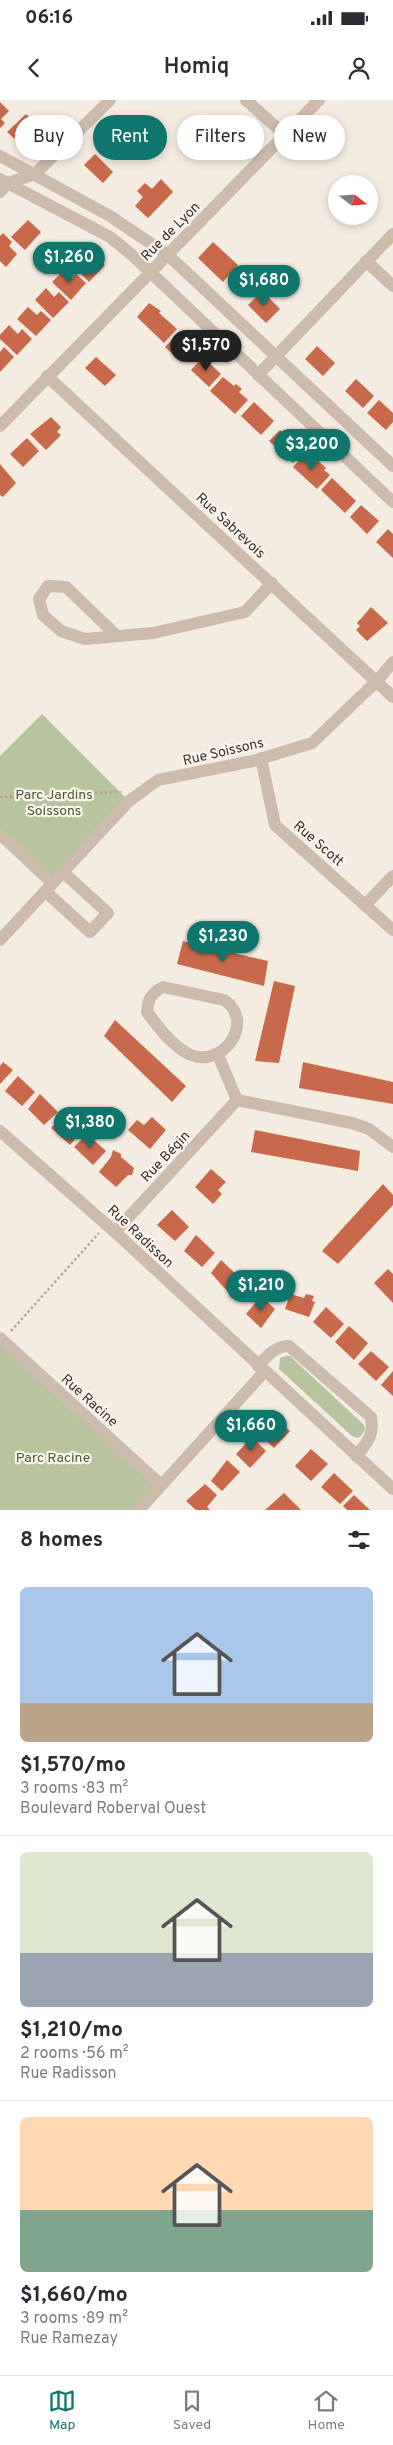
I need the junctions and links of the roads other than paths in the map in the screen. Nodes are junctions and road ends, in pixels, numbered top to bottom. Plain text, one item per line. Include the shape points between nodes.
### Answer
1 (110, 100) edge
2 (246, 100) edge
3 (317, 101) edge
4 (303, 115) edge
5 (274, 124) edge
6 (274, 145) edge
7 (0, 156) edge
8 (35, 174) junction
9 (3, 185) edge
10 (393, 234) edge
11 (168, 254) junction
12 (366, 261) junction
13 (151, 271) junction
14 (393, 286) edge
15 (276, 356) junction
16 (258, 375) junction
17 (47, 376) junction
18 (0, 426) edge
19 (393, 466) edge
20 (393, 502) edge
21 (272, 583) junction
22 (116, 635) junction
23 (393, 662) edge
24 (377, 681) junction
25 (393, 697) edge
26 (261, 758) junction
27 (0, 834) edge
28 (63, 872) junction
29 (393, 876) edge
30 (49, 887) junction
31 (366, 904) junction
32 (393, 930) edge
33 (0, 940) edge
34 (218, 1055) junction
35 (237, 1100) junction
36 (0, 1131) edge
37 (393, 1147) edge
38 (115, 1232) junction
39 (1, 1339) edge
40 (261, 1369) junction
41 (356, 1456) junction
42 (160, 1485) junction
43 (393, 1489) edge
44 (139, 1510) edge

1 - 8 street
2 - 5 street
3 - 4 street, Rue de Lyon
6 - 11 street, Rue de Lyon
7 - 8 street
8 - 9 street
8 - 11 street via 110,216
9 - 13 street via 110,238
10 - 12 street
11 - 13 street, Rue de Lyon
11 - 15 street
12 - 14 street
12 - 15 street
13 - 16 street
13 - 17 street, Rue de Lyon
15 - 16 street
15 - 19 street
16 - 20 street
17 - 18 street, Rue de Lyon
17 - 21 street, Rue Sabrevois
21 - 22 street via 245,612 153,633
21 - 24 street, Rue Sabrevois
22 - 22 street via 66,587 48,586 39,598 43,616 61,631 85,639
23 - 24 street, Rue Soissons
24 - 25 street, Rue Sabrevois
24 - 26 street, Rue Soissons via 312,744
26 - 28 street, Rue Soissons via 158,780 132,799
26 - 31 street, Rue Scott via 275,825
27 - 30 street
28 - 30 street, Rue Soissons
28 - 30 street via 108,914 90,932
29 - 31 street
30 - 33 street, Rue Soissons
31 - 32 street, Rue Scott
34 - 34 street via 235,1036 237,1016 232,1006 224,1000 163,987 153,992 147,1012 162,1032 190,1055 203,1058
34 - 35 street
35 - 37 street via 352,1123 369,1129
35 - 38 street, Rue Bégin
36 - 38 street, Rue Radisson
38 - 40 street, Rue Radisson
39 - 42 street, Rue Racine
40 - 41 street, Rue Radisson
40 - 41 street via 269,1354 281,1346 289,1346 371,1417 373,1430
40 - 42 street
41 - 43 street, Rue Radisson
42 - 44 street

